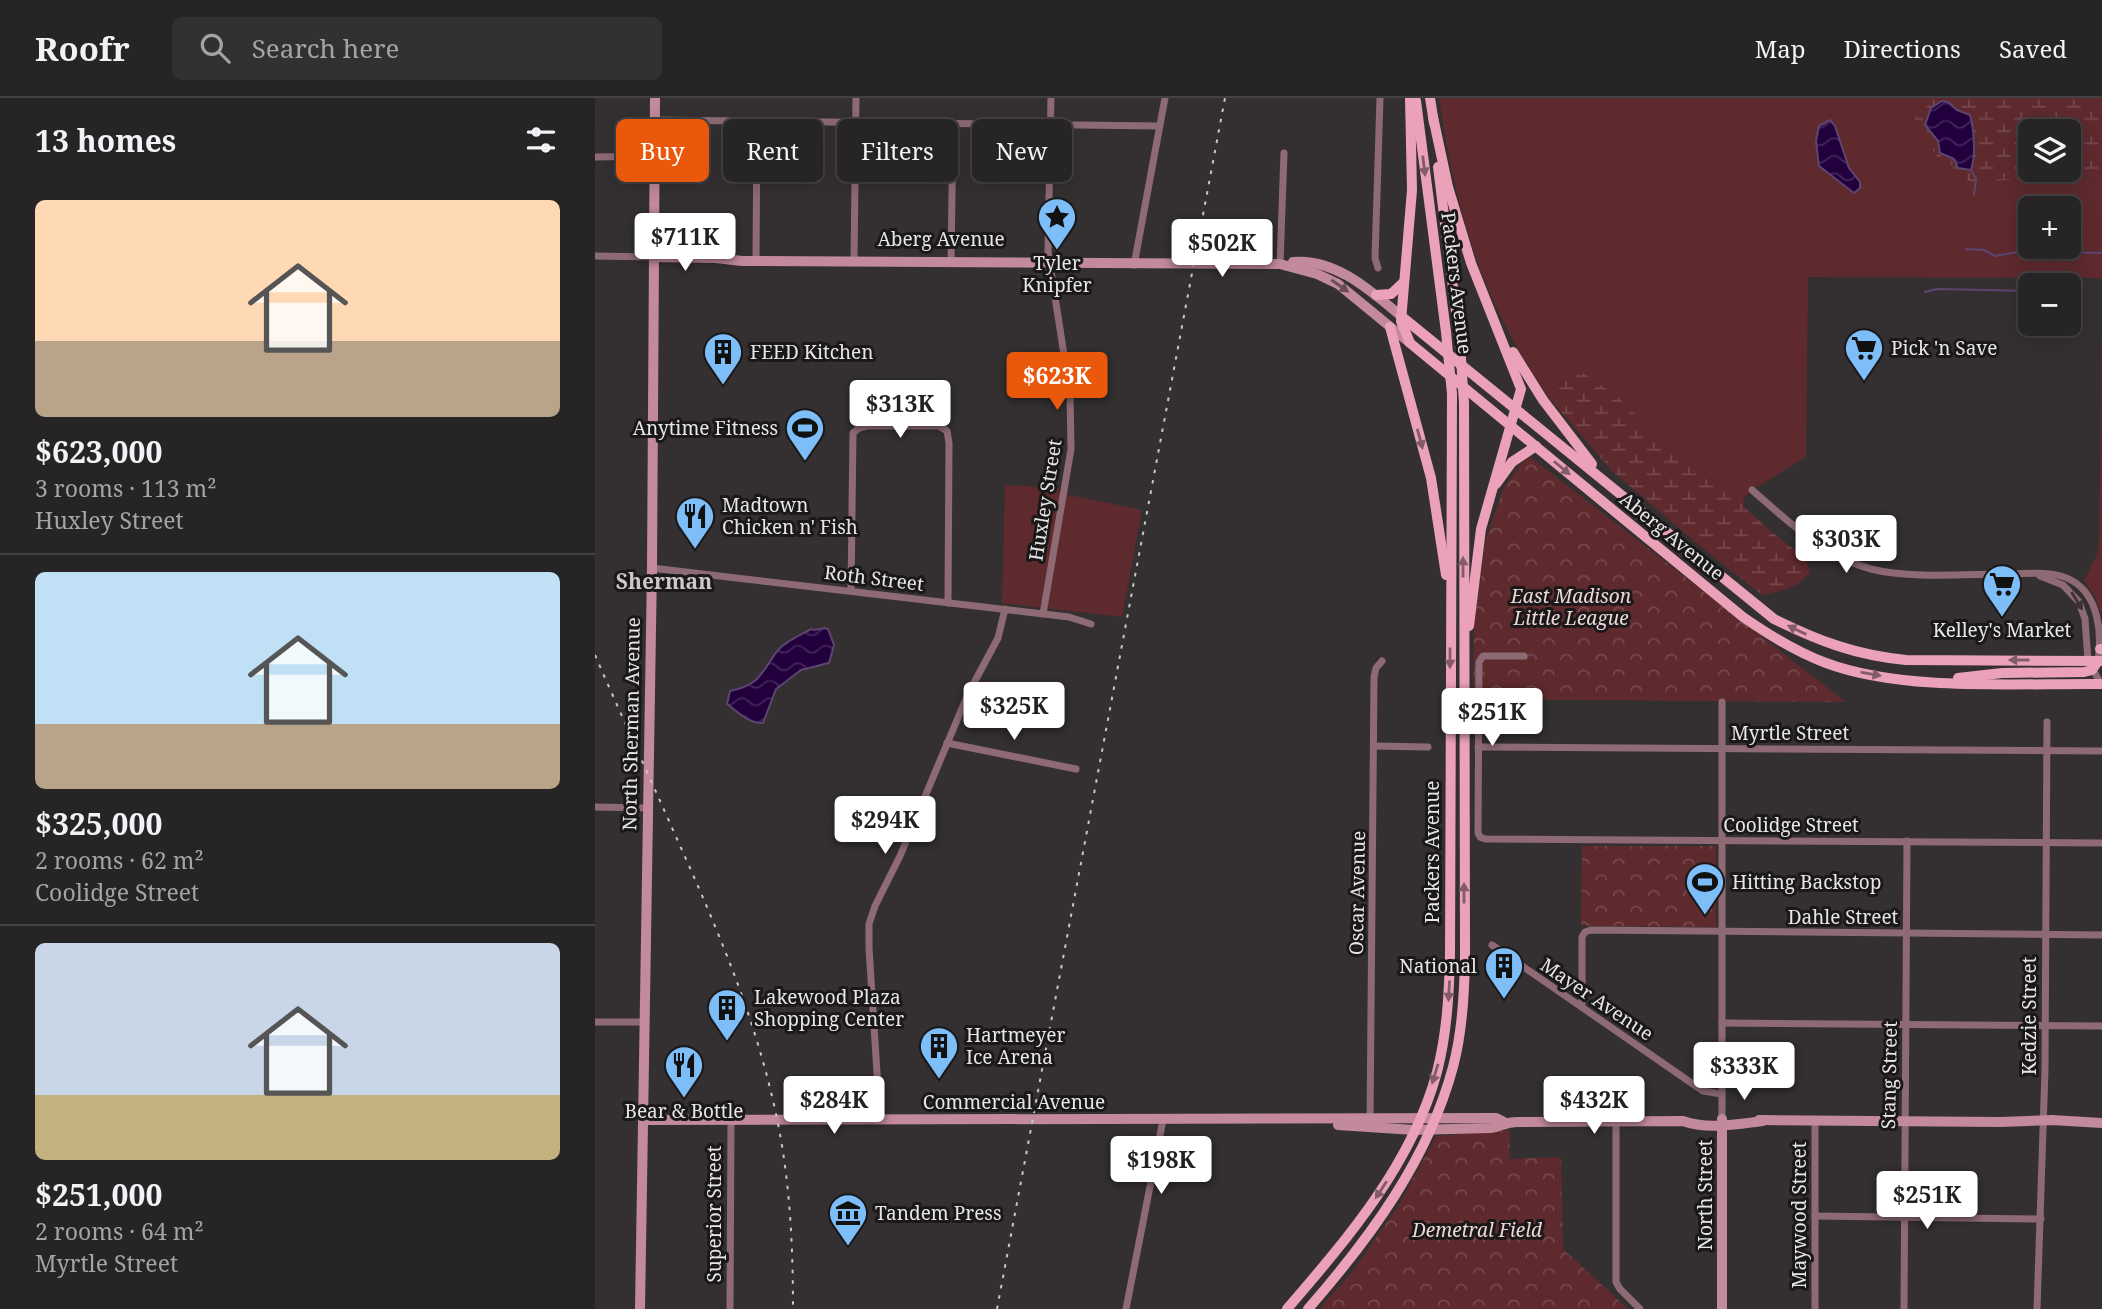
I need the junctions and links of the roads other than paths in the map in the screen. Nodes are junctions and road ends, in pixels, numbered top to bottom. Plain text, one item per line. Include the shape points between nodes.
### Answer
1 (655, 98) edge
2 (856, 98) edge
3 (1051, 98) edge
4 (1165, 98) edge
5 (1380, 98) edge
6 (1410, 98) edge
7 (1416, 98) edge
8 (1430, 98) edge
9 (1433, 117) junction
10 (655, 119) edge
11 (856, 119) edge
12 (1051, 119) edge
13 (1072, 125) edge
14 (1159, 127) junction
15 (1284, 153) dead end
16 (595, 157) edge
17 (616, 157) edge
18 (654, 182) edge
19 (757, 182) edge
20 (855, 182) edge
21 (952, 182) edge
22 (1050, 182) edge
23 (595, 256) edge
24 (654, 257) junction
25 (756, 258) junction
26 (854, 259) junction
27 (951, 260) junction
28 (1049, 261) junction
29 (1134, 262) junction
30 (1280, 264) junction
31 (1378, 268) dead end
32 (1404, 282) junction
33 (1376, 295) junction
34 (1490, 308) junction
35 (1401, 316) junction
36 (1390, 327) junction
37 (1412, 344) junction
38 (1402, 373) junction
39 (1487, 387) junction
40 (1515, 408) junction
41 (1510, 425) junction
42 (1536, 446) junction
43 (1605, 480) junction
44 (1752, 490) dead end
45 (1490, 495) junction
46 (652, 568) junction
47 (2025, 574) junction
48 (851, 591) junction
49 (948, 603) junction
50 (1005, 609) junction
51 (1450, 613) junction
52 (1043, 614) junction
53 (1091, 624) dead end
54 (2101, 649) edge
55 (1524, 656) dead end
56 (1464, 660) junction
57 (1382, 661) dead end
58 (2095, 663) edge
59 (1935, 681) junction
60 (2101, 684) edge
61 (1722, 702) dead end
62 (2047, 722) dead end
63 (947, 743) junction
64 (1374, 746) junction
65 (1428, 747) dead end
66 (1478, 747) junction
67 (1722, 749) junction
68 (2047, 751) junction
69 (2102, 751) edge
70 (1076, 769) dead end
71 (595, 807) edge
72 (647, 808) junction
73 (1722, 840) junction
74 (1907, 841) junction
75 (2046, 843) junction
76 (2102, 843) edge
77 (1722, 933) junction
78 (1906, 934) junction
79 (2046, 934) junction
80 (2102, 935) edge
81 (1492, 946) dead end
82 (1582, 1006) junction
83 (595, 1022) edge
84 (644, 1022) junction
85 (1722, 1023) junction
86 (1906, 1025) junction
87 (2045, 1026) junction
88 (2102, 1026) edge
89 (1722, 1094) junction
90 (1420, 1118) junction
91 (1435, 1118) junction
92 (644, 1120) junction
93 (731, 1120) junction
94 (880, 1120) junction
95 (1163, 1120) junction
96 (1616, 1120) junction
97 (1722, 1121) junction
98 (1815, 1121) junction
99 (1504, 1122) junction
100 (1905, 1122) junction
101 (1370, 1123) junction
102 (2102, 1123) edge
103 (2044, 1124) junction
104 (1414, 1130) junction
105 (1430, 1130) junction
106 (1815, 1216) junction
107 (1904, 1217) junction
108 (2041, 1219) junction
109 (640, 1309) edge
110 (730, 1309) edge
111 (1126, 1309) edge
112 (1287, 1309) edge
113 (1308, 1309) edge
114 (1640, 1309) edge
115 (1722, 1309) edge
116 (1815, 1309) edge
117 (1904, 1309) edge
118 (2037, 1309) edge

1 - 10 street, North Sherman Avenue
2 - 11 street
3 - 12 street, Huxley Street
4 - 14 street
5 - 31 street
6 - 32 main road via 1412,190
7 -> 51 main road, Packers Avenue, bridge via 1452,394
8 - 9 main road, Packers Avenue
9 - 34 main road via 1456,215
56 -> 9 main road, Packers Avenue, bridge via 1464,403
13 - 14 street
14 - 29 street
15 - 30 street
16 - 17 street
18 - 24 street, North Sherman Avenue
19 - 25 street
20 - 26 street
21 - 27 street
22 - 28 street, Huxley Street
23 - 24 street
24 - 25 street, Aberg Avenue
24 - 46 street, North Sherman Avenue
25 - 26 street, Aberg Avenue
26 - 27 street, Aberg Avenue
27 - 28 street, Aberg Avenue
28 - 29 street, Aberg Avenue
28 - 52 street, Huxley Street via 1070,393 1071,449
29 - 30 street, Aberg Avenue
30 - 33 street, Aberg Avenue via 1328,267
30 -> 36 street, Aberg Avenue via 1338,284
32 - 33 main road via 1393,293
32 - 35 main road
33 - 35 street, Aberg Avenue
34 - 40 main road via 1520,383
34 - 43 main road via 1543,400
35 - 37 main road
35 - 39 main road, Aberg Avenue
36 - 37 street, Aberg Avenue
36 - 38 main road
37 - 38 main road
37 - 39 main road via 1431,347
37 - 41 main road, Aberg Avenue
38 -> 51 main road via 1431,478
39 - 40 main road, Aberg Avenue
40 - 41 main road
40 - 43 main road, Aberg Avenue
41 - 42 main road, Aberg Avenue
41 - 45 main road
42 - 45 main road via 1509,466
42 -> 59 main road, Aberg Avenue via 1768,635 1839,667
58 -> 43 main road, Aberg Avenue via 1906,660 1818,641 1774,619
44 - 47 street via 1836,556 1869,569
45 - 56 main road via 1481,528
46 - 48 street, Roth Street
46 - 72 street, North Sherman Avenue
47 - 54 street via 2061,576 2085,591 2096,612
47 -> 58 street via 2057,581 2070,591 2085,619
48 - 49 street, Roth Street
48 - 49 street via 853,433 868,426 936,426 947,431 949,443
49 - 50 street, Roth Street
50 - 52 street, Roth Street
50 - 63 street via 998,638
51 -> 90 main road, Packers Avenue via 1449,991 1436,1075
52 - 53 street, Roth Street
54 - 58 street
55 - 66 street via 1481,657
91 -> 56 main road, Packers Avenue via 1453,1067 1464,996
57 - 64 street, Oscar Avenue via 1374,677
58 - 59 main road via 2073,673 1987,674
58 - 60 street
59 - 60 main road, Aberg Avenue
61 - 67 street, North Street
62 - 68 street, Kedzie Street
63 - 70 street
63 - 94 street via 869,924
64 - 65 street
64 - 101 street, Oscar Avenue
66 - 67 street, Myrtle Street
66 - 73 street, Coolidge Street via 1480,837
67 - 68 street, Myrtle Street
67 - 73 street, North Street
68 - 69 street, Myrtle Street
68 - 75 street, Kedzie Street
71 - 72 street
72 - 84 street, North Sherman Avenue
73 - 74 street, Coolidge Street
73 - 77 street, North Street
74 - 75 street, Coolidge Street
74 - 78 street, Stang Street
75 - 76 street, Coolidge Street
75 - 79 street, Kedzie Street
77 - 78 street, Dahle Street
77 - 82 street, Dahle Street via 1584,933
77 - 85 street, North Street
78 - 79 street, Dahle Street
78 - 86 street, Stang Street
79 - 80 street, Dahle Street
79 - 87 street, Kedzie Street
81 - 82 street, Mayer Avenue
82 - 89 street, Mayer Avenue via 1696,1087
83 - 84 street
84 - 92 street, North Sherman Avenue
85 - 86 street
85 - 89 street, North Street
86 - 87 street
86 - 100 street, Stang Street
87 - 88 street
87 - 103 street, Kedzie Street
89 - 97 street, North Street
90 - 91 street, Commercial Avenue
90 - 101 street, Commercial Avenue
90 - 104 main road, Packers Avenue
91 - 99 street, Commercial Avenue via 1496,1118
91 - 105 main road, Packers Avenue
92 - 93 street, Commercial Avenue
92 - 109 street, North Sherman Avenue
93 - 94 street, Commercial Avenue
93 - 110 street, Superior Street
94 - 95 street, Commercial Avenue
95 - 101 street, Commercial Avenue
95 - 111 street
96 - 97 street, Commercial Avenue
96 - 99 street, Commercial Avenue
96 - 114 street via 1617,1284
97 - 98 street, Commercial Avenue via 1741,1125
97 - 115 street, North Street
98 - 100 street, Commercial Avenue
98 - 106 street, Maywood Street
99 - 105 street, Commercial Avenue via 1497,1128
100 - 103 street, Commercial Avenue
100 - 107 street, Stang Street
101 - 104 street, Commercial Avenue
102 - 103 street, Commercial Avenue
103 - 108 street, Kedzie Street
104 - 105 street, Commercial Avenue
104 -> 112 main road, Packers Avenue via 1394,1171 1352,1234
105 - 113 main road, Packers Avenue via 1405,1180 1356,1254
106 - 107 street
106 - 116 street, Maywood Street
107 - 108 street
107 - 117 street, Stang Street
108 - 118 street, Kedzie Street

